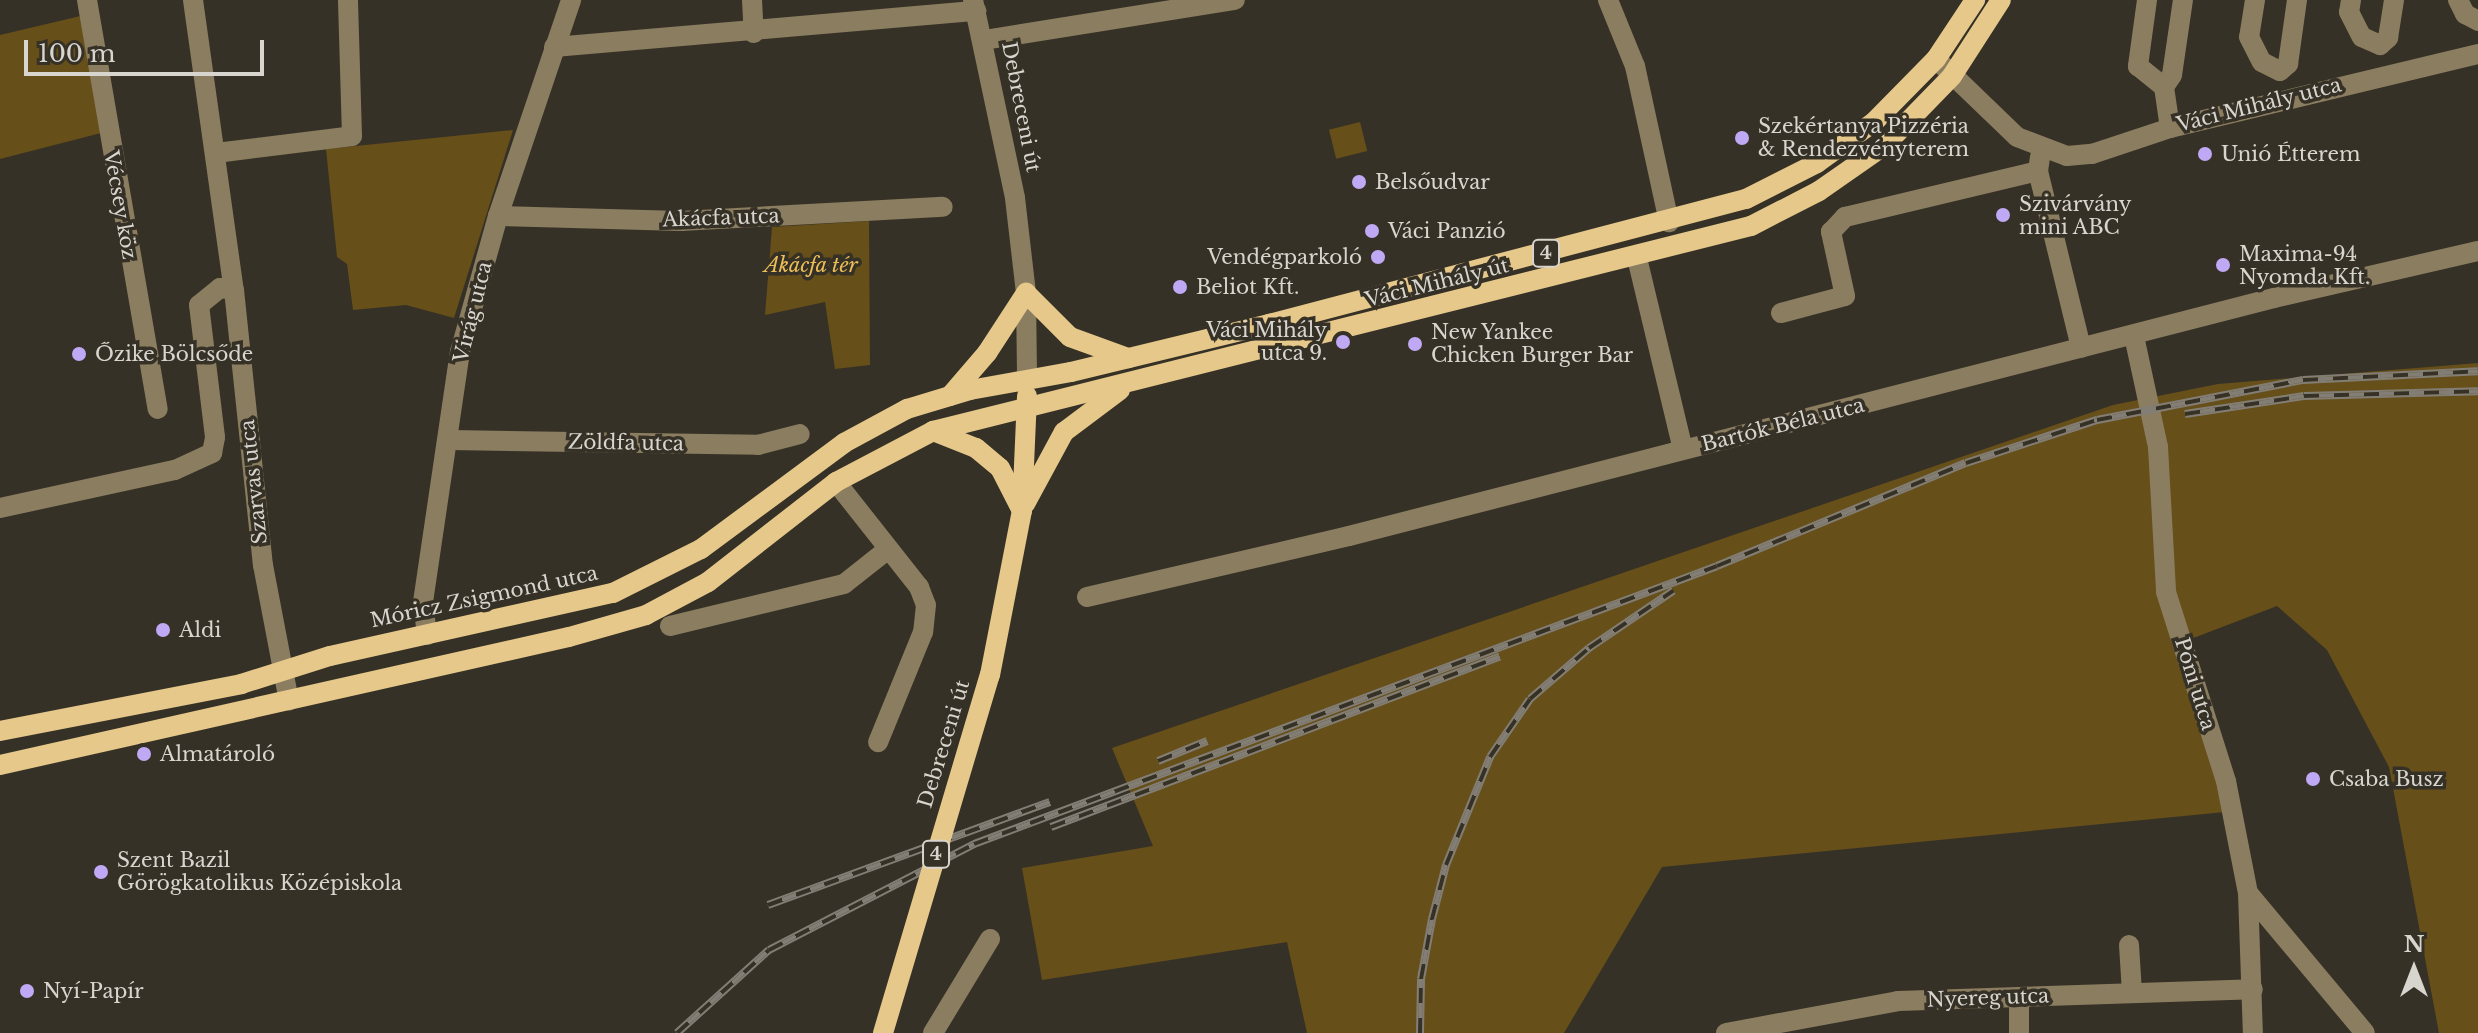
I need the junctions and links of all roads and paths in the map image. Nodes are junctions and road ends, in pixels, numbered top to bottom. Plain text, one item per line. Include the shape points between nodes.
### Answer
1 (87, 0) edge
2 (348, 0) edge
3 (571, 0) edge
4 (752, 0) edge
5 (1235, 0) edge
6 (1608, 0) edge
7 (1975, 0) edge
8 (2001, 0) edge
9 (2147, 0) edge
10 (2183, 0) edge
11 (2255, 0) edge
12 (2297, 0) edge
13 (2351, 0) edge
14 (2394, 0) edge
15 (2458, 0) edge
16 (198, 1) edge
17 (974, 6) edge
18 (2478, 21) edge
19 (754, 33) junction
20 (984, 40) junction
21 (2380, 45) junction
22 (554, 47) junction
23 (2478, 54) edge
24 (1936, 59) junction
25 (2280, 71) junction
26 (2386, 74) junction
27 (1952, 76) junction
28 (2164, 87) junction
29 (2286, 99) junction
30 (2170, 128) junction
31 (2041, 149) junction
32 (216, 153) junction
33 (2038, 171) junction
34 (943, 207) dead end
35 (498, 216) junction
36 (1669, 222) junction
37 (2478, 251) edge
38 (1637, 258) junction
39 (234, 290) junction
40 (1026, 293) junction
41 (1781, 313) dead end
42 (2134, 336) junction
43 (2081, 348) junction
44 (1131, 359) junction
45 (1027, 380) junction
46 (1132, 383) junction
47 (950, 396) junction
48 (1027, 407) junction
49 (158, 409) dead end
50 (933, 431) junction
51 (800, 434) dead end
52 (450, 440) junction
53 (1683, 450) junction
54 (836, 482) junction
55 (0, 508) edge
56 (1022, 511) junction
57 (887, 550) junction
58 (1087, 597) dead end
59 (670, 626) dead end
60 (427, 635) junction
61 (282, 671) junction
62 (289, 701) junction
63 (0, 731) edge
64 (878, 742) dead end
65 (0, 765) edge
66 (2248, 893) junction
67 (990, 939) dead end
68 (2129, 945) dead end
69 (2253, 989) junction
70 (2132, 993) junction
71 (2019, 997) junction
72 (883, 1033) edge
73 (933, 1033) edge
74 (1726, 1033) edge
75 (2019, 1033) edge
76 (2253, 1033) edge
77 (2365, 1033) edge

1 - 49 street, Vécsey köz
2 - 32 street via 352,136
3 - 22 street, Virág utca
4 - 19 street
5 - 20 street
6 - 36 street via 1635,66
7 - 24 main road, 4
8 - 27 main road, 4
9 - 28 street via 2138,66
10 - 28 street via 2172,75
11 - 25 street via 2249,37 2262,62
12 - 25 street via 2288,64
13 - 21 street via 2349,12 2362,37
14 - 21 street via 2388,38
15 - 18 street via 2465,14
16 - 32 street, Szarvas utca
17 - 19 street
17 - 20 street, Debreceni út
19 - 22 street
20 - 40 street, Debreceni út via 1015,198
21 - 26 street
22 - 35 street, Virág utca
23 - 26 street, Váci Mihály utca
24 - 27 street, Váci Mihály utca
24 - 36 main road, Váci Mihály út / 4 via 1874,122 1817,163 1746,199
25 - 29 street
26 - 29 street, Váci Mihály utca
27 - 31 street, Váci Mihály utca via 2017,137
27 - 38 main road, Váci Mihály út / 4 via 1885,145 1819,191 1751,226
28 - 30 street
29 - 30 street, Váci Mihály utca
30 - 31 street, Váci Mihály utca via 2092,154 2067,156
31 - 33 street
32 - 39 street, Szarvas utca
33 - 41 street via 1845,217 1831,232 1845,296
33 - 43 street
34 - 35 street, Akácfa utca via 681,221
35 - 52 street, Virág utca via 460,352
36 - 44 main road, Váci Mihály út / 4
37 - 42 street, Bartók Béla utca
38 - 46 main road, Váci Mihály út / 4
38 - 53 street
39 - 55 street, Szarvas utca via 220,288 199,305 215,437 212,453 175,470
39 - 61 street, Szarvas utca via 263,565
40 - 44 main road via 1070,337
40 - 45 street, Debreceni út
40 - 47 main road via 987,353
42 - 43 street, Bartók Béla utca
42 - 66 street, Póni utca via 2158,447 2166,592 2226,781
43 - 53 street, Bartók Béla utca
44 - 45 main road, Váci Mihály út / 4
45 - 47 main road, Móricz Zsigmond utca
45 - 48 main road, Debreceni út / 4
46 - 48 main road, Váci Mihály út / 4
46 - 56 main road, Debreceni út / 4 via 1064,432
47 - 60 main road, Móricz Zsigmond utca via 907,409 852,438 701,549 640,583 560,608
48 - 50 main road
48 - 56 main road, Debreceni út / 4
50 - 54 main road
50 - 56 main road via 976,448 1000,468
51 - 52 street, Zöldfa utca via 758,445
52 - 60 street, Virág utca via 423,602
53 - 58 street, Bartók Béla utca
54 - 57 street
54 - 62 main road via 708,582 646,615
56 - 72 main road, Debreceni út / 4, bridge via 990,675
57 - 59 street via 844,584
57 - 64 street via 919,587 926,605 923,632
60 - 61 main road, Móricz Zsigmond utca
61 - 62 street, Szarvas utca
61 - 63 main road, Móricz Zsigmond utca
62 - 65 main road
66 - 69 street, Póni utca
66 - 77 street
67 - 73 street
68 - 70 street
69 - 70 street, Nyereg utca
69 - 76 street, Póni utca
70 - 71 street, Nyereg utca
71 - 74 street, Nyereg utca via 1898,1001
71 - 75 street

